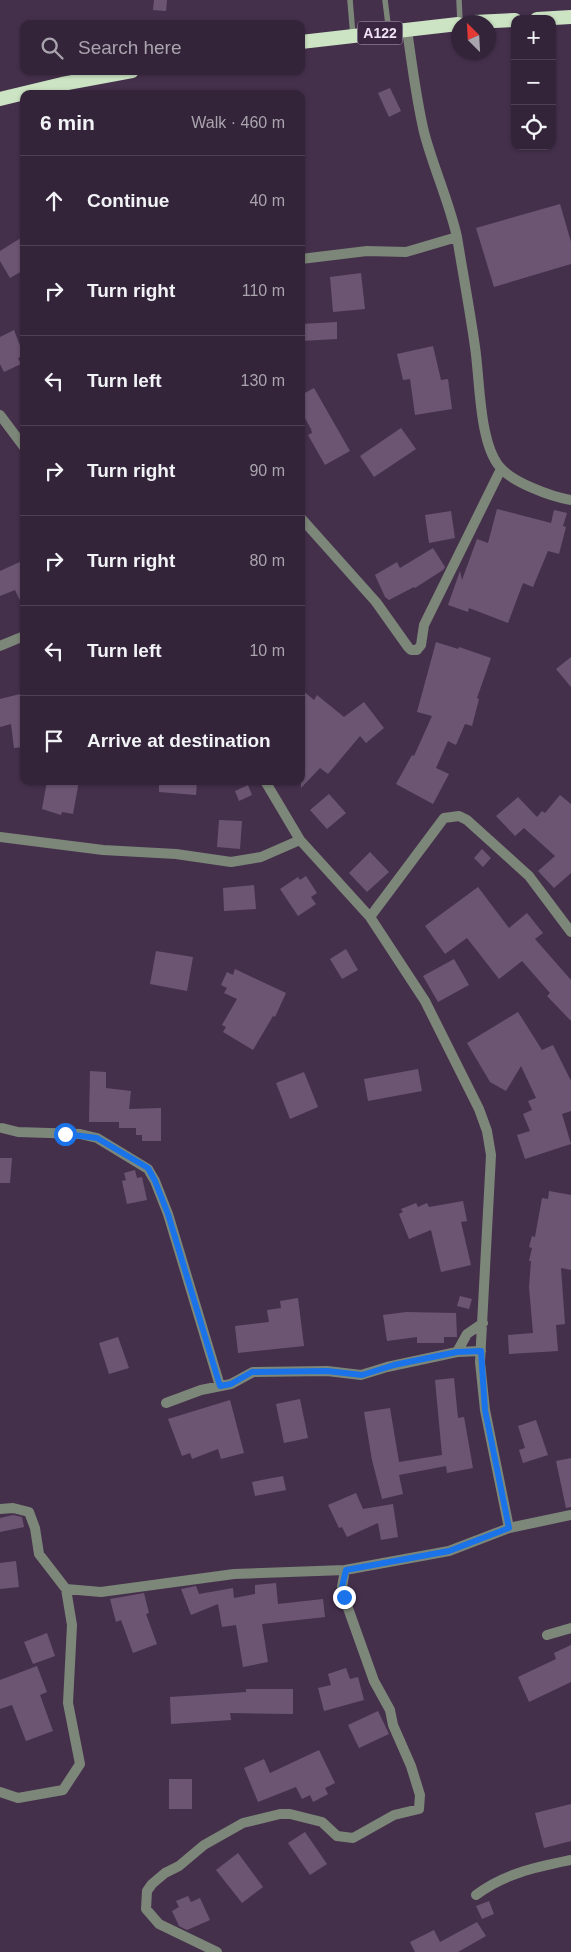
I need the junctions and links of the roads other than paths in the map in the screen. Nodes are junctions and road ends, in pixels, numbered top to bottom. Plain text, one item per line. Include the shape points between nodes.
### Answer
1 (350, 0) edge
2 (385, 0) edge
3 (458, 0) edge
4 (459, 15) edge
5 (571, 17) edge
6 (556, 18) edge
7 (511, 20) edge
8 (496, 21) edge
9 (451, 24) edge
10 (407, 30) junction
11 (389, 32) junction
12 (353, 36) junction
13 (305, 42) edge
14 (117, 75) edge
15 (64, 89) edge
16 (20, 96) edge
17 (0, 99) edge
18 (457, 238) junction
19 (305, 259) edge
20 (0, 415) edge
21 (20, 442) edge
22 (501, 469) junction
23 (571, 500) edge
24 (305, 522) edge
25 (20, 638) edge
26 (0, 646) edge
27 (267, 785) edge
28 (0, 837) edge
29 (300, 840) junction
30 (370, 917) junction
31 (571, 932) edge
32 (2, 1128) dead end
33 (483, 1323) junction
34 (481, 1351) junction
35 (457, 1352) junction
36 (220, 1386) junction
37 (166, 1403) dead end
38 (0, 1509) edge
39 (571, 1515) edge
40 (509, 1528) junction
41 (346, 1570) junction
42 (66, 1589) junction
43 (571, 1628) edge
44 (547, 1635) dead end
45 (0, 1792) edge
46 (571, 1860) edge
47 (476, 1895) dead end
48 (217, 1952) edge

1 - 12 lane
2 - 11 lane
3 - 4 lane
5 - 6 highway
7 - 8 highway
9 - 10 highway, A122
10 - 11 highway, A122
10 - 18 street via 425,134
11 - 12 highway, A122
12 - 13 highway, A122
14 - 15 highway
16 - 17 highway
18 - 19 street via 406,252 367,252
18 - 22 street via 486,432 493,458
20 - 21 street
22 - 23 street via 539,490
22 - 24 street via 424,625 421,645 417,650 408,647 376,602
25 - 26 street
27 - 29 street
28 - 29 street via 232,862 261,857
29 - 30 street
30 - 31 street via 444,818 458,816 468,820 528,876
30 - 33 street via 441,1030 487,1131 491,1155
32 - 36 street via 97,1138 148,1168 168,1214
33 - 34 street
33 - 35 street via 467,1334
34 - 35 street
34 - 40 street via 485,1410
35 - 36 street via 362,1375 327,1371 252,1372 231,1384
36 - 37 street
38 - 42 street via 29,1512 39,1554
39 - 40 street
40 - 41 street via 449,1551
41 - 42 street via 234,1574 102,1592
41 - 48 street via 342,1587 344,1597 374,1681 390,1710 393,1726 411,1766 420,1795 419,1809 394,1815 353,1838 337,1836 322,1822 280,1814 243,1823 204,1845 152,1884 147,1891 146,1910 159,1924
42 - 45 street via 72,1624 68,1703 80,1764 63,1790 18,1798
43 - 44 street
46 - 47 street via 509,1876

